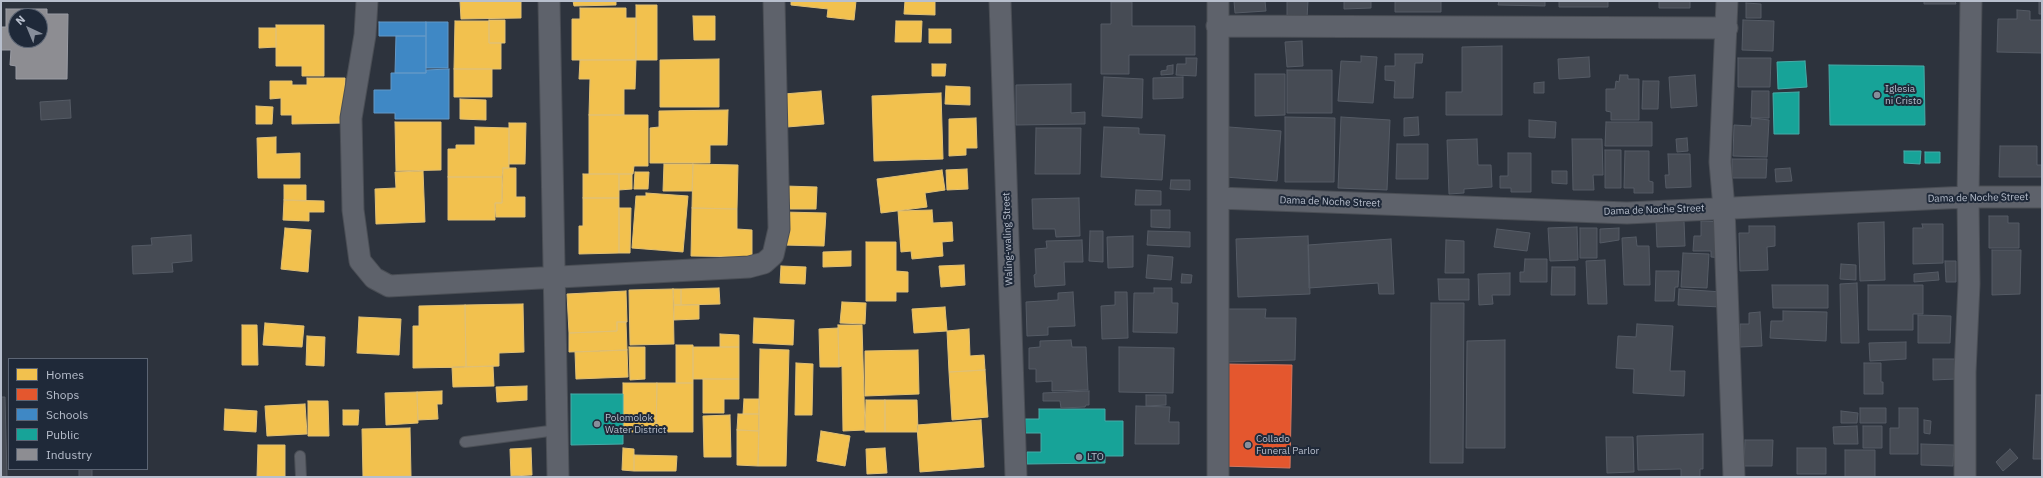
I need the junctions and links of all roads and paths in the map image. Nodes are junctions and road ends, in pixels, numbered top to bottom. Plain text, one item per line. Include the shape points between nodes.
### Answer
1 (367, 1) edge
2 (549, 1) edge
3 (774, 1) edge
4 (1000, 1) edge
5 (1218, 1) edge
6 (1727, 1) edge
7 (1971, 1) edge
8 (1217, 26) junction
9 (1727, 28) junction
10 (1968, 197) junction
11 (2042, 197) edge
12 (1218, 198) junction
13 (1724, 208) junction
14 (555, 278) junction
15 (557, 430) junction
16 (465, 442) dead end
17 (300, 456) dead end
18 (301, 477) edge
19 (558, 477) edge
20 (1016, 477) edge
21 (1218, 477) edge
22 (1734, 477) edge
23 (1965, 477) edge

1 - 14 street via 351,118 353,210 360,261 374,278 389,286
2 - 14 street
3 - 14 street via 779,229 773,255 764,263 749,267
4 - 20 street, Waling-waling Street
5 - 8 street
6 - 9 street
7 - 10 street
8 - 9 street
8 - 12 street
9 - 13 street via 1720,162
10 - 11 street, Dama de Noche Street
10 - 13 street, Dama de Noche Street
10 - 23 street
12 - 13 street, Dama de Noche Street via 1627,213
12 - 21 street
13 - 22 street
14 - 15 street
15 - 16 lane
15 - 19 street
17 - 18 lane

